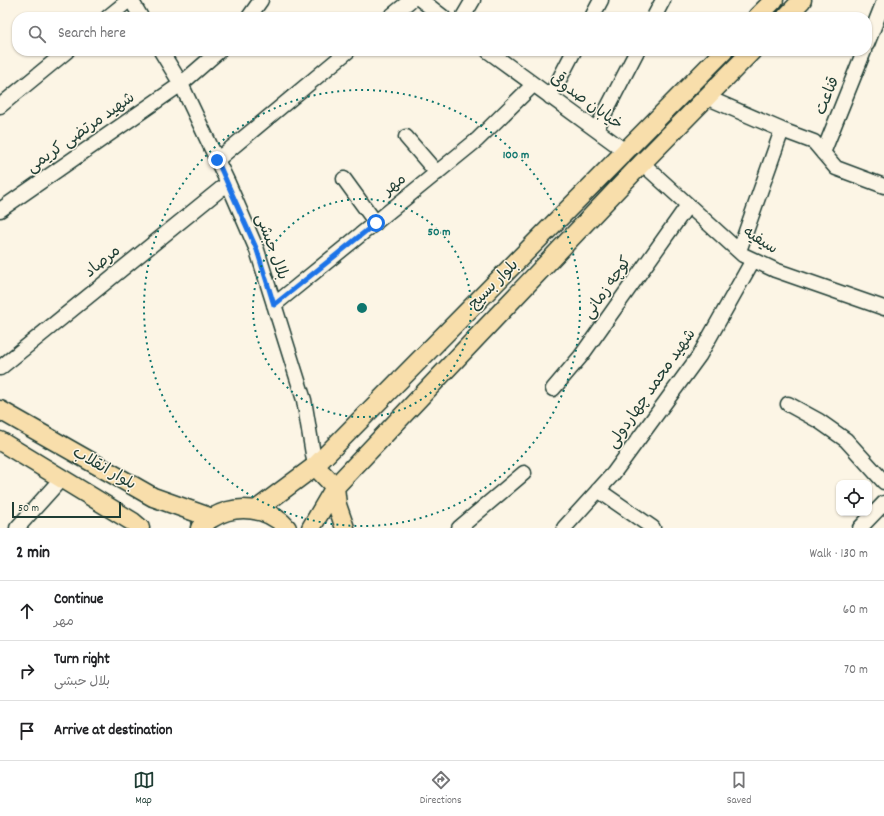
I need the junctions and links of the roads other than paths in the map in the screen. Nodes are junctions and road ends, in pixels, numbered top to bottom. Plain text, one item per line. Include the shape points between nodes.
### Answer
1 (130, 0) edge
2 (261, 0) edge
3 (412, 0) edge
4 (421, 0) edge
5 (473, 0) edge
6 (601, 0) edge
7 (663, 0) edge
8 (774, 0) edge
9 (802, 0) edge
10 (884, 2) edge
11 (114, 12) edge
12 (138, 12) edge
13 (253, 12) edge
14 (396, 12) edge
15 (437, 12) edge
16 (466, 12) edge
17 (595, 12) edge
18 (657, 12) edge
19 (762, 12) edge
20 (791, 12) edge
21 (872, 32) edge
22 (61, 56) edge
23 (164, 56) edge
24 (213, 56) edge
25 (342, 56) edge
26 (495, 56) edge
27 (571, 56) edge
28 (634, 56) edge
29 (719, 56) edge
30 (747, 56) edge
31 (862, 56) edge
32 (181, 84) junction
33 (533, 84) junction
34 (550, 97) junction
35 (706, 98) junction
36 (0, 106) edge
37 (596, 130) junction
38 (782, 130) junction
39 (406, 137) dead end
40 (626, 151) junction
41 (823, 153) junction
42 (217, 160) junction
43 (642, 163) junction
44 (437, 173) junction
45 (344, 179) dead end
46 (228, 183) junction
47 (884, 186) edge
48 (688, 205) junction
49 (0, 210) edge
50 (376, 223) junction
51 (739, 251) junction
52 (752, 260) junction
53 (274, 305) junction
54 (884, 308) edge
55 (0, 368) edge
56 (553, 389) dead end
57 (788, 404) dead end
58 (0, 410) edge
59 (0, 441) edge
60 (315, 466) junction
61 (524, 473) dead end
62 (62, 478) junction
63 (884, 482) edge
64 (335, 488) junction
65 (598, 490) junction
66 (884, 503) edge
67 (256, 510) junction
68 (206, 523) edge
69 (17, 528) edge
70 (140, 528) edge
71 (287, 528) edge
72 (311, 528) edge
73 (345, 528) edge
74 (459, 528) edge
75 (564, 528) edge
76 (653, 528) edge
77 (860, 528) edge

1 - 11 street
1 - 12 street
2 - 13 street
3 - 14 street
4 - 15 street
5 - 16 street
6 - 17 street
7 - 18 street
8 - 19 main road
9 - 20 main road
10 - 21 street
22 - 36 street
23 - 32 street, بلال حبشی
24 - 32 street, شهید مرتضی کریمی
25 - 42 street
26 - 33 street, خیابان صدوقی
27 - 34 street
28 - 37 street
29 - 40 main road, بلوار بسیج
30 - 35 main road, بلوار بسیج
31 - 41 street, قناعت
32 - 42 street, بلال حبشی
32 - 49 street, شهید مرتضی کریمی
33 - 34 street, خیابان صدوقی
33 - 44 street, مهر via 477,140
34 - 37 street, خیابان صدوقی
35 - 38 street
35 - 43 main road, بلوار بسیج
37 - 40 street, خیابان صدوقی
38 - 41 street via 814,142
38 - 51 street
39 - 44 street
40 - 43 main road
40 - 60 main road, بلوار بسیج
41 - 47 street via 836,168
42 - 46 street, بلال حبشی
43 - 48 street, سیفیه
43 - 64 main road, بلوار بسیج
44 - 50 street, مهر
45 - 50 street
46 - 53 street, بلال حبشی via 257,250
46 - 55 street, مرصاد
48 - 51 street, سیفیه
48 - 56 street, کوچه زمانی via 581,356
50 - 53 street, مهر
51 - 52 street, سیفیه
52 - 54 street, سیفیه
52 - 65 street, شهید محمد چهاردولی via 699,356 613,474
53 - 60 street, بلال حبشی via 304,400
57 - 63 street via 846,440
58 - 68 main road, بلوار انقلاب via 153,497
59 - 62 main road, بلوار انقلاب
60 - 64 main road
60 - 67 main road, بلوار بسیج
61 - 74 street
62 - 69 street
62 - 70 main road, بلوار انقلاب
64 - 72 main road, بلوار بسیج
64 - 73 main road via 336,505
65 - 75 street, شهید محمد چهاردولی
65 - 76 street
66 - 77 street
67 - 68 main road via 241,508 226,511
67 - 71 main road via 270,515

